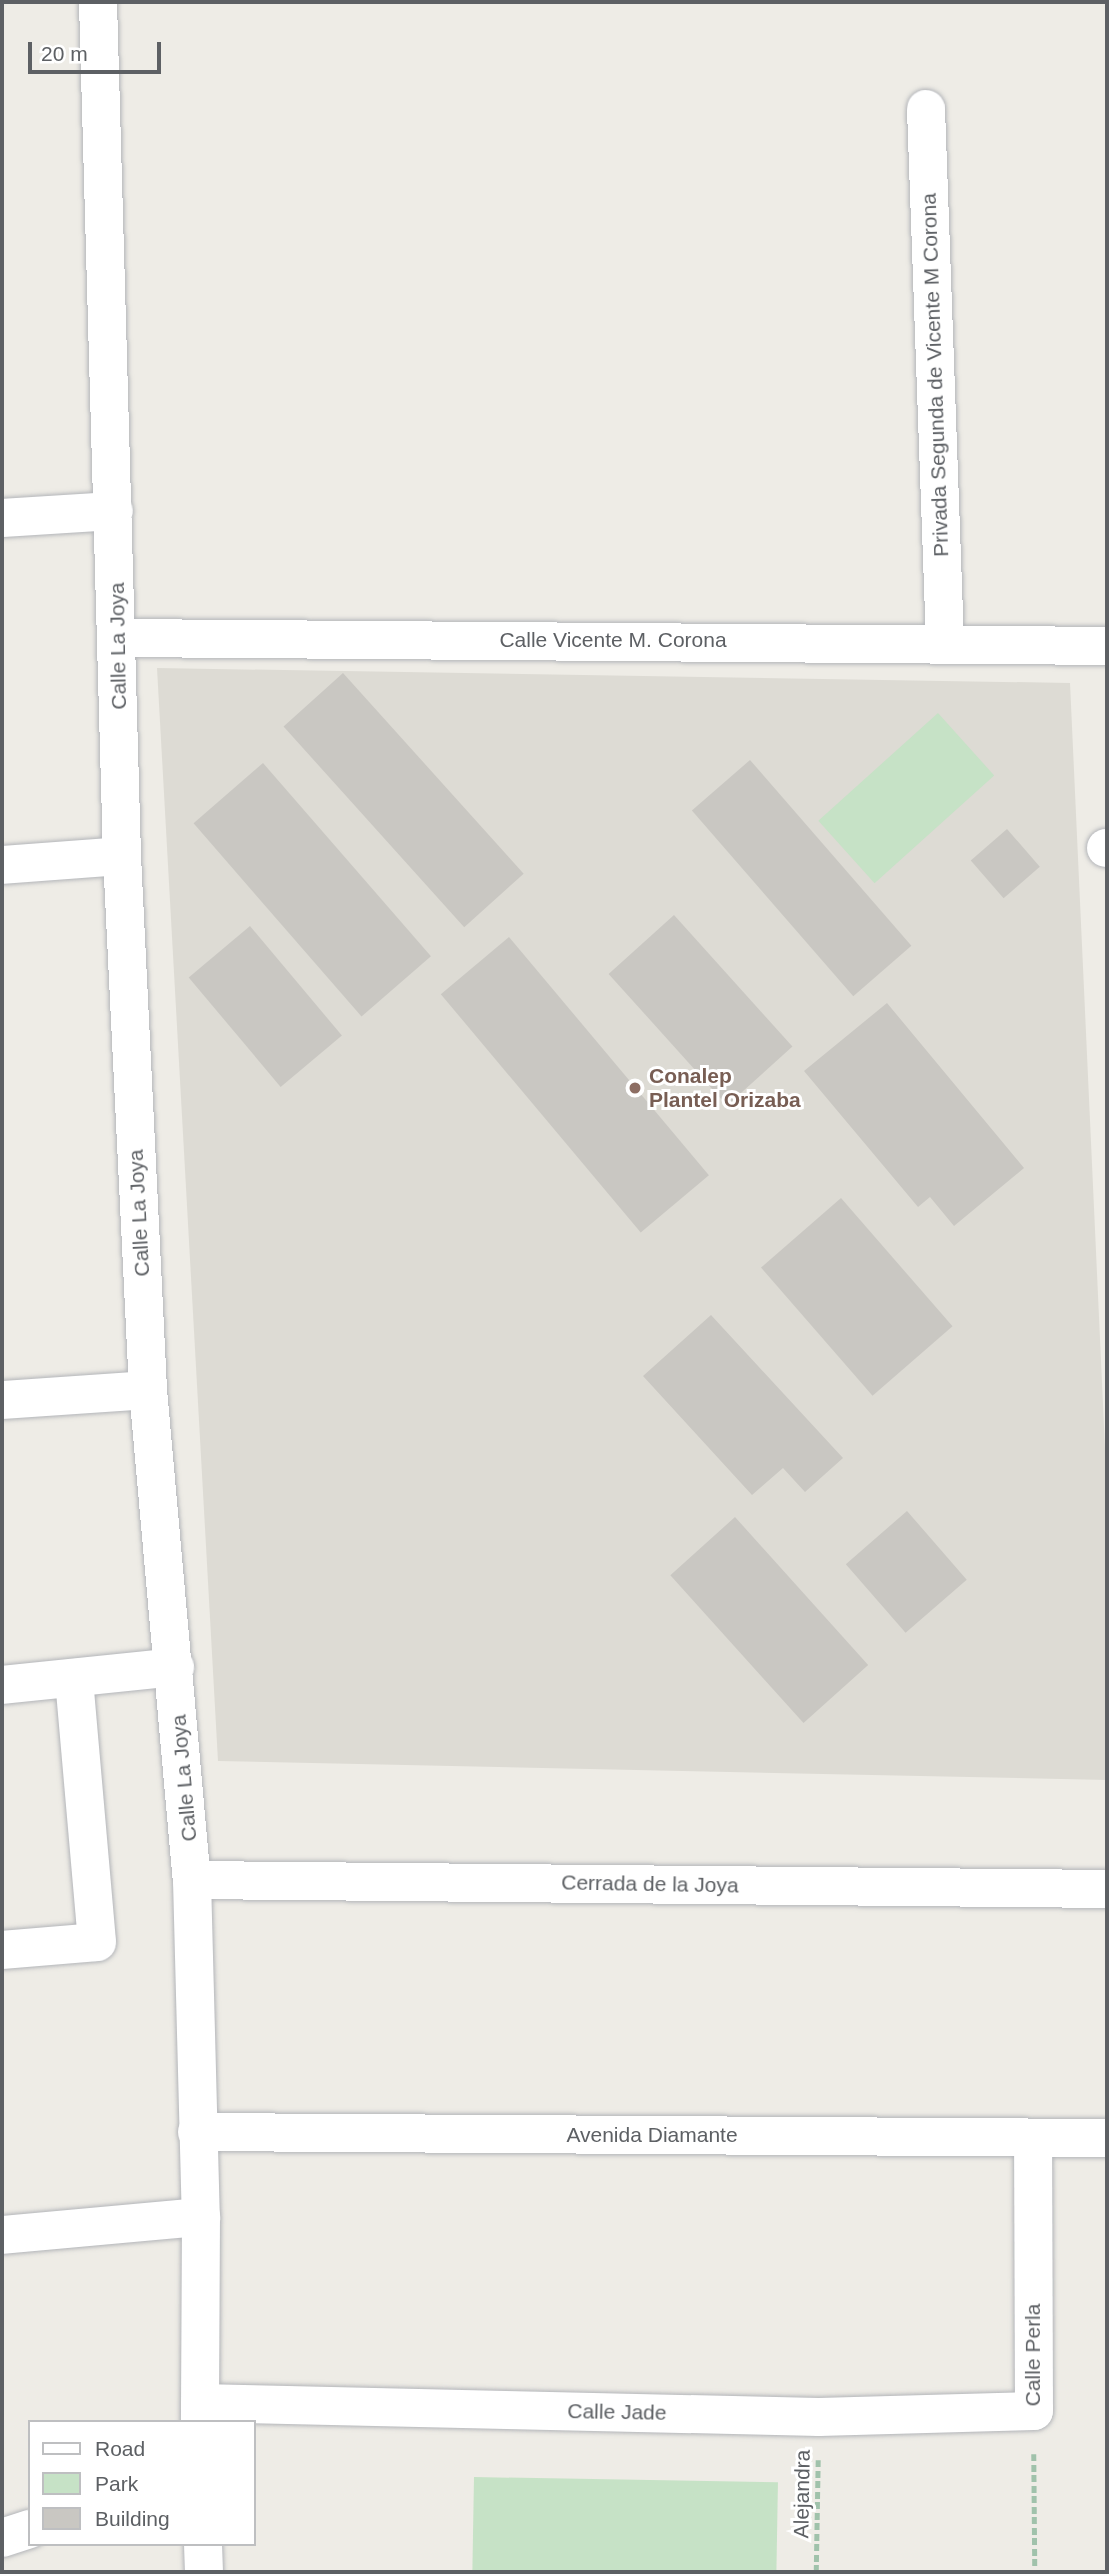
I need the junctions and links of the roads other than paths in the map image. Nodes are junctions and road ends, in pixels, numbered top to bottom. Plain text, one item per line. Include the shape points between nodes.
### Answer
1 (98, 2) edge
2 (926, 109) dead end
3 (114, 511) junction
4 (2, 517) edge
5 (119, 638) junction
6 (945, 642) junction
7 (1107, 646) edge
8 (122, 856) junction
9 (2, 865) edge
10 (148, 1390) junction
11 (2, 1400) edge
12 (175, 1667) junction
13 (74, 1678) junction
14 (2, 1685) edge
15 (192, 1880) junction
16 (1107, 1889) edge
17 (2, 1950) edge
18 (197, 2132) junction
19 (1033, 2138) junction
20 (1107, 2138) edge
21 (201, 2217) junction
22 (2, 2235) edge
23 (1034, 2411) joint
24 (200, 2412) edge
25 (28, 2530) edge
26 (2, 2538) edge
27 (203, 2546) edge
28 (204, 2572) edge

1 - 3 street, Calle La Joya
2 - 6 street, Privada Segunda de Vicente M Corona
3 - 4 street
3 - 5 street, Calle La Joya
5 - 6 street, Calle Vicente M. Corona
5 - 8 street, Calle La Joya
6 - 7 street, Calle Vicente M. Corona
8 - 9 street
8 - 10 street, Calle La Joya
10 - 11 street
10 - 12 street, Calle La Joya
12 - 13 street
12 - 15 street, Calle La Joya
13 - 14 street
13 - 17 street via 97,1942
15 - 16 street, Cerrada de la Joya
15 - 18 street, Calle La Joya
18 - 19 street, Avenida Diamante
18 - 21 street, Calle La Joya
19 - 20 street, Avenida Diamante
19 - 23 street, Calle Perla
21 - 22 street
21 - 24 street, Calle La Joya
23 - 24 street, Calle Jade via 819,2417
25 - 26 street
27 - 28 street

